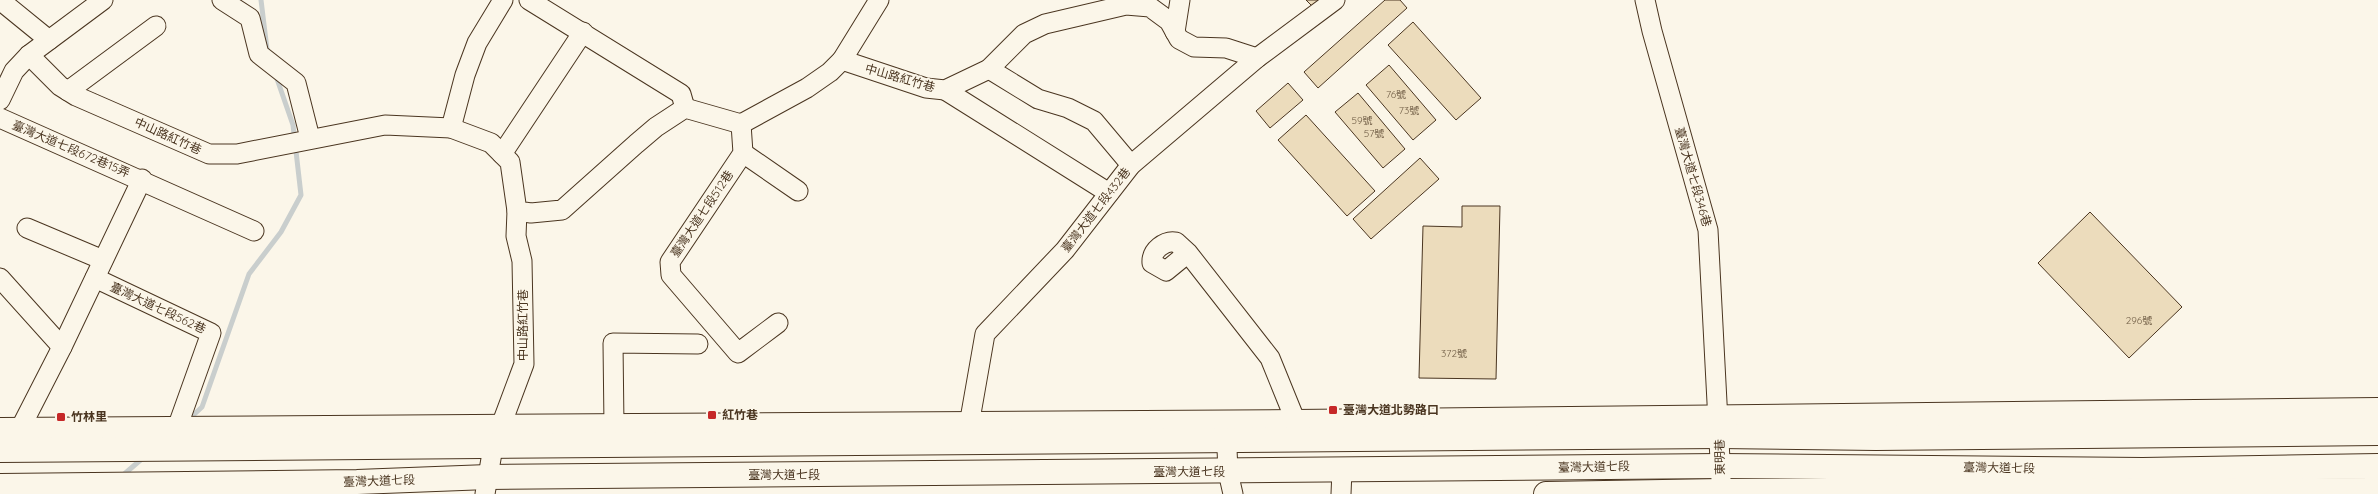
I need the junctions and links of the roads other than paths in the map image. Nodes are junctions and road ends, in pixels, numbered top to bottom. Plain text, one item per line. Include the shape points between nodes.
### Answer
1 (103, 0) edge
2 (222, 0) edge
3 (503, 0) edge
4 (529, 0) edge
5 (879, 0) edge
6 (1180, 0) edge
7 (1335, 0) edge
8 (1645, 0) edge
9 (1136, 3) edge
10 (5, 8) edge
11 (156, 26) dead end
12 (583, 32) junction
13 (1175, 32) junction
14 (49, 40) junction
15 (29, 55) junction
16 (1257, 58) junction
17 (842, 60) junction
18 (989, 69) junction
19 (945, 90) junction
20 (68, 91) junction
21 (0, 100) edge
22 (685, 108) junction
23 (0, 118) edge
24 (741, 124) junction
25 (451, 128) junction
26 (304, 139) junction
27 (743, 153) junction
28 (502, 154) junction
29 (1131, 165) junction
30 (142, 179) junction
31 (798, 191) dead end
32 (1109, 193) junction
33 (517, 210) junction
34 (27, 228) dead end
35 (254, 231) dead end
36 (1188, 253) dead end
37 (103, 260) junction
38 (0, 278) edge
39 (95, 278) junction
40 (778, 323) dead end
41 (698, 344) dead end
42 (62, 347) junction
43 (2378, 410) edge
44 (1296, 422) junction
45 (969, 424) junction
46 (614, 426) junction
47 (1719, 427) junction
48 (176, 428) junction
49 (1226, 431) junction
50 (7, 432) edge
51 (2378, 433) edge
52 (497, 436) junction
53 (130, 449) junction
54 (0, 450) edge
55 (1720, 466) junction
56 (2378, 466) edge
57 (1342, 470) junction
58 (1231, 483) edge
59 (0, 486) edge
60 (486, 486) edge
61 (2378, 490) edge
62 (1724, 492) edge
63 (2150, 493) edge
64 (1341, 494) edge
65 (1546, 494) edge

1 - 14 street
2 - 26 street via 250,18 259,54 296,83
3 - 25 street via 477,43
4 - 12 street
5 - 17 street
6 - 13 street
7 - 16 street, 臺灣大道七段432巷
8 - 47 street, 臺灣大道七段346巷 via 1708,230
9 - 13 street via 1169,21
9 - 18 street, 中山路紅竹巷 via 1046,24 1024,34
10 - 14 street
11 - 20 street
12 - 22 street via 681,94
12 - 28 street
13 - 16 street via 1179,39 1194,47 1226,48
14 - 15 street
15 - 20 street
15 - 21 street via 14,71
16 - 29 street, 臺灣大道七段432巷
17 - 19 street, 中山路紅竹巷 via 926,88
17 - 24 street via 808,88
18 - 19 street, 中山路紅竹巷
18 - 29 street via 1038,99 1068,108 1094,121
19 - 32 street
20 - 26 street, 中山路紅竹巷 via 208,154 238,154
22 - 24 street
22 - 33 street via 656,127 562,210 531,213
23 - 30 street, 臺灣大道七段672巷15弄
24 - 27 street
25 - 26 street, 中山路紅竹巷 via 385,125
25 - 28 street, 中山路紅竹巷 via 491,143
27 - 31 street
27 - 40 street, 臺灣大道七段512巷 via 670,262 671,275 738,353
28 - 33 street, 中山路紅竹巷 via 510,162
29 - 32 street, 臺灣大道七段432巷
30 - 35 street, 臺灣大道七段672巷15弄
30 - 37 street
32 - 45 street, 臺灣大道七段432巷 via 1065,250 985,334
33 - 52 street, 中山路紅竹巷 via 516,236 522,261 524,364
34 - 37 street
36 - 44 street via 1270,358
37 - 39 street
38 - 42 street
39 - 42 street
39 - 48 street, 臺灣大道七段562巷 via 211,333
41 - 46 street via 613,343
42 - 50 street
43 - 47 main road
44 - 47 main road
44 - 49 main road
45 - 46 main road
45 - 49 main road
46 - 52 main road
47 - 49 main road
47 - 51 main road via 1876,438
47 - 55 street, 東明巷
48 - 50 main road
48 - 52 main road via 420,429
49 - 52 main road
49 - 58 street
50 - 53 main road via 100,436
52 - 53 main road
52 - 60 street, 中山路紅竹巷
53 - 54 main road
55 - 56 main road, 臺灣大道七段 via 2143,470
55 - 57 main road, 臺灣大道七段
55 - 62 street, 東明巷
57 - 58 main road, 臺灣大道七段
57 - 64 street
58 - 60 main road, 臺灣大道七段
59 - 60 main road, 臺灣大道七段 via 357,482
61 - 63 main road, 臺灣大道七段
62 - 63 main road, 臺灣大道七段
62 - 65 main road, 臺灣大道七段

